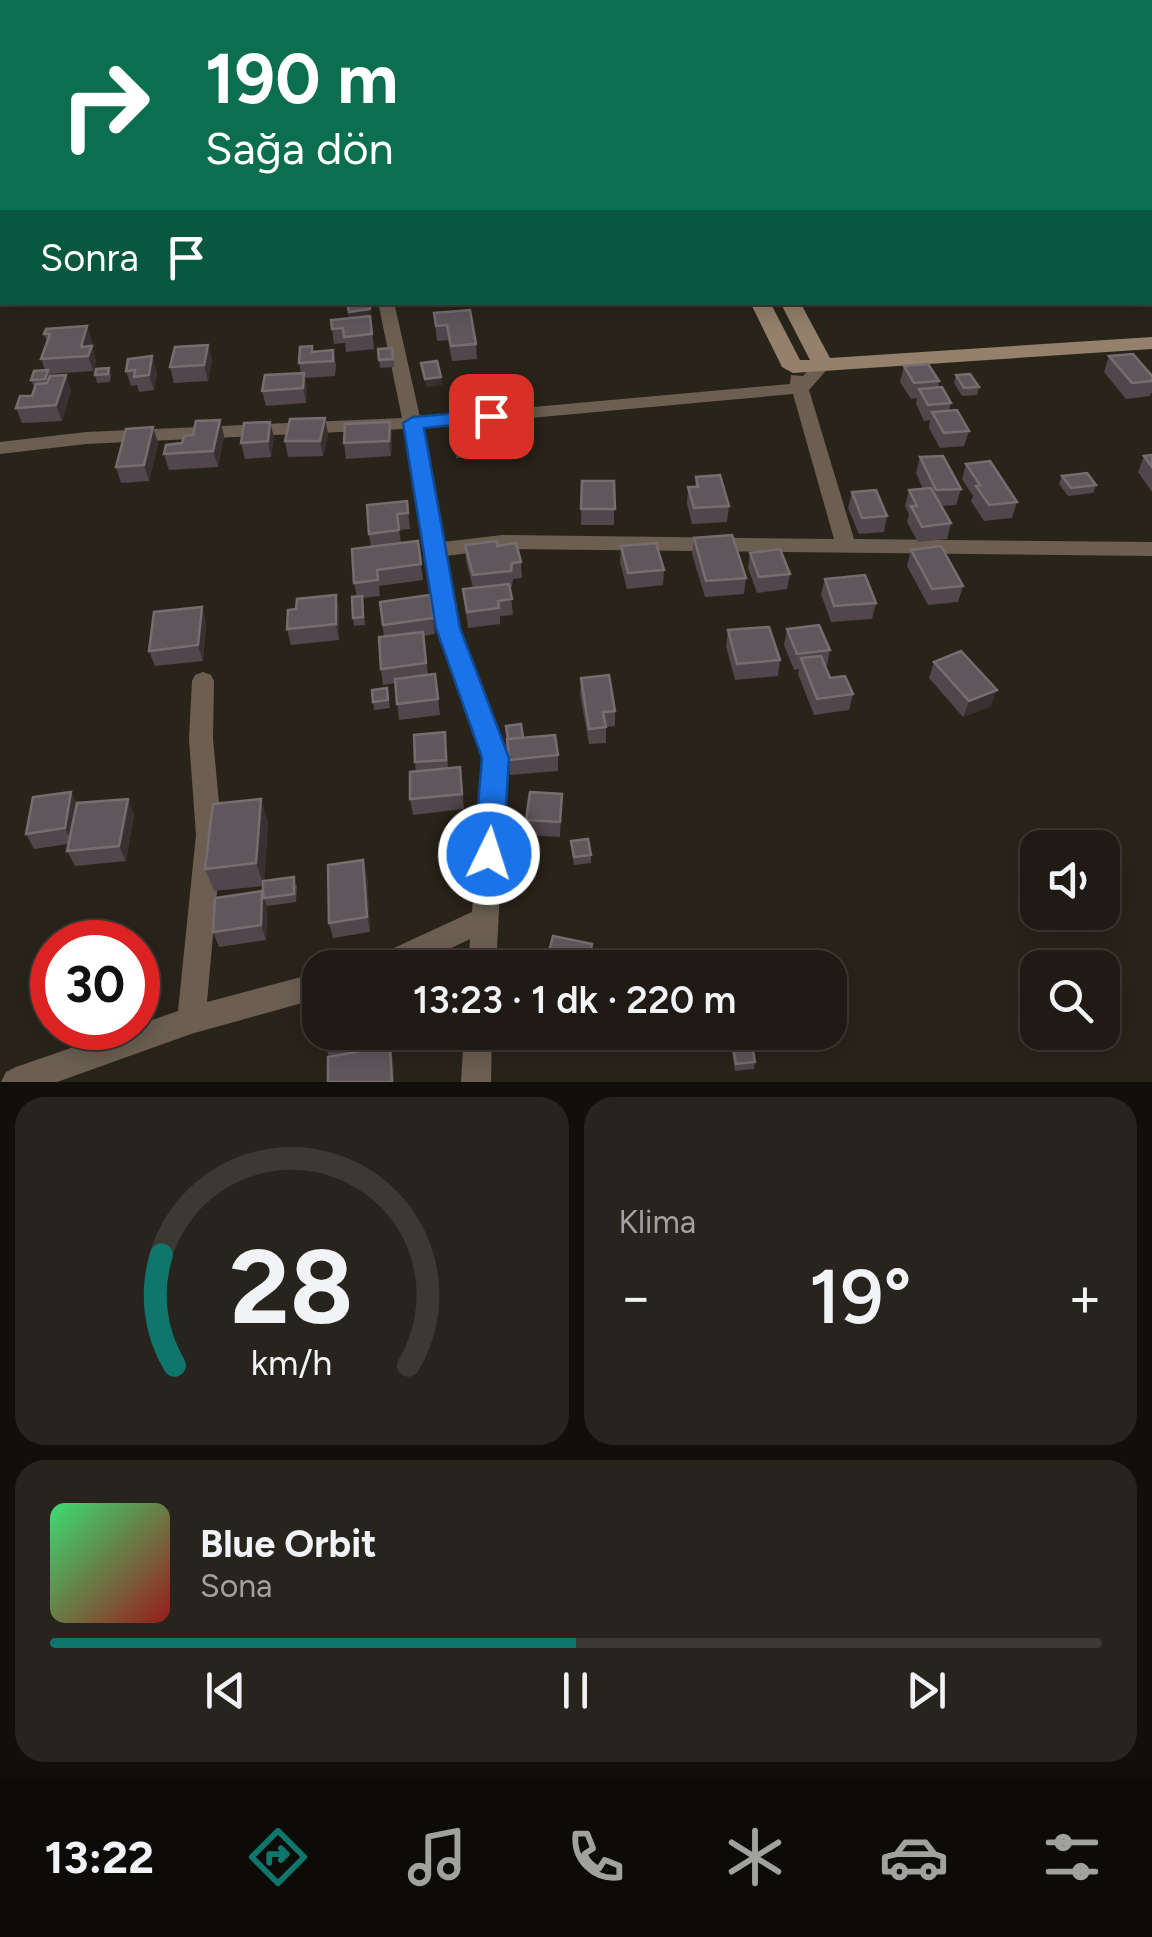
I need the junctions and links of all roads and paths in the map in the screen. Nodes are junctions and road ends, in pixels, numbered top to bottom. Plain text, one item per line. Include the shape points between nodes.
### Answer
1 (387, 305) edge
2 (761, 305) edge
3 (792, 305) edge
4 (1152, 343) edge
5 (823, 365) junction
6 (797, 377) junction
7 (413, 423) junction
8 (0, 448) edge
9 (846, 545) junction
10 (435, 550) junction
11 (1152, 550) edge
12 (203, 681) dead end
13 (484, 919) junction
14 (418, 950) edge
15 (483, 950) edge
16 (302, 990) edge
17 (191, 1020) junction
18 (477, 1050) edge
19 (16, 1082) edge
20 (476, 1082) edge

1 - 7 street
2 - 6 street
3 - 5 street
4 - 5 street
5 - 6 street
6 - 7 street
6 - 9 street
7 - 8 street
7 - 10 street
9 - 10 street via 502,542
9 - 11 street
10 - 13 street via 448,628 495,758
12 - 17 street via 208,834
13 - 14 street
13 - 15 street
16 - 17 street
17 - 19 street
18 - 20 street

